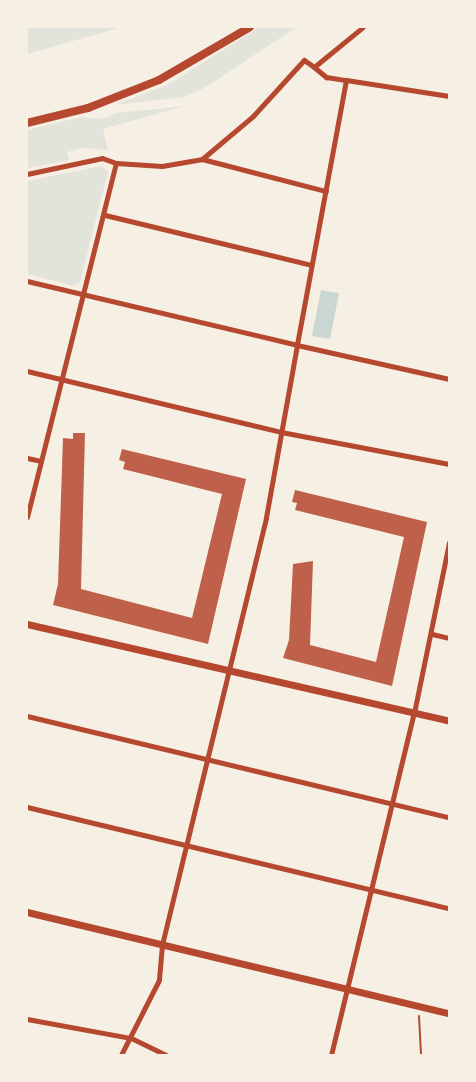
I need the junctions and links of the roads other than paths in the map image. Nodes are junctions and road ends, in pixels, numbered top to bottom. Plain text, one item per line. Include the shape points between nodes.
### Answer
1 (250, 27) edge
2 (363, 27) edge
3 (314, 67) junction
4 (346, 80) junction
5 (449, 96) edge
6 (27, 123) edge
7 (202, 159) junction
8 (116, 163) junction
9 (27, 174) edge
10 (326, 191) junction
11 (105, 214) junction
12 (312, 265) junction
13 (27, 281) edge
14 (83, 295) junction
15 (297, 345) junction
16 (27, 371) edge
17 (449, 379) edge
18 (63, 380) junction
19 (280, 432) junction
20 (27, 458) edge
21 (41, 461) junction
22 (449, 464) edge
23 (27, 517) edge
24 (449, 547) edge
25 (27, 624) edge
26 (432, 634) junction
27 (449, 638) edge
28 (229, 670) junction
29 (414, 713) junction
30 (27, 716) edge
31 (449, 722) edge
32 (207, 759) junction
33 (393, 804) junction
34 (27, 807) edge
35 (449, 817) edge
36 (186, 846) junction
37 (372, 889) junction
38 (449, 908) edge
39 (27, 912) edge
40 (162, 945) junction
41 (348, 989) junction
42 (449, 1012) edge
43 (27, 1018) edge
44 (131, 1038) junction
45 (121, 1055) edge
46 (166, 1055) edge
47 (331, 1055) edge

1 - 6 main road via 159,80 88,108
2 - 3 street
3 - 4 street via 326,77
3 - 7 street via 304,60 253,116
4 - 5 street
4 - 10 street
7 - 8 street via 162,166
7 - 10 street
8 - 9 street via 102,159
8 - 11 street
10 - 12 street
11 - 12 street
11 - 14 street
12 - 15 street
13 - 14 street
14 - 15 street
14 - 18 street
15 - 17 street
15 - 19 street
16 - 18 street
18 - 19 street
18 - 21 street
19 - 22 street
19 - 28 street via 266,518
20 - 21 street
21 - 23 street
24 - 26 street
25 - 28 street
26 - 27 street
26 - 29 street
28 - 29 street
28 - 32 street
29 - 31 street
29 - 33 street
30 - 32 street
32 - 33 street
32 - 36 street
33 - 35 street
33 - 37 street
34 - 36 street
36 - 37 street
36 - 40 street
37 - 38 street
37 - 41 street
39 - 40 street
40 - 41 street
40 - 44 street via 159,980
41 - 42 street
41 - 47 street
43 - 44 street
44 - 45 street
44 - 46 street

